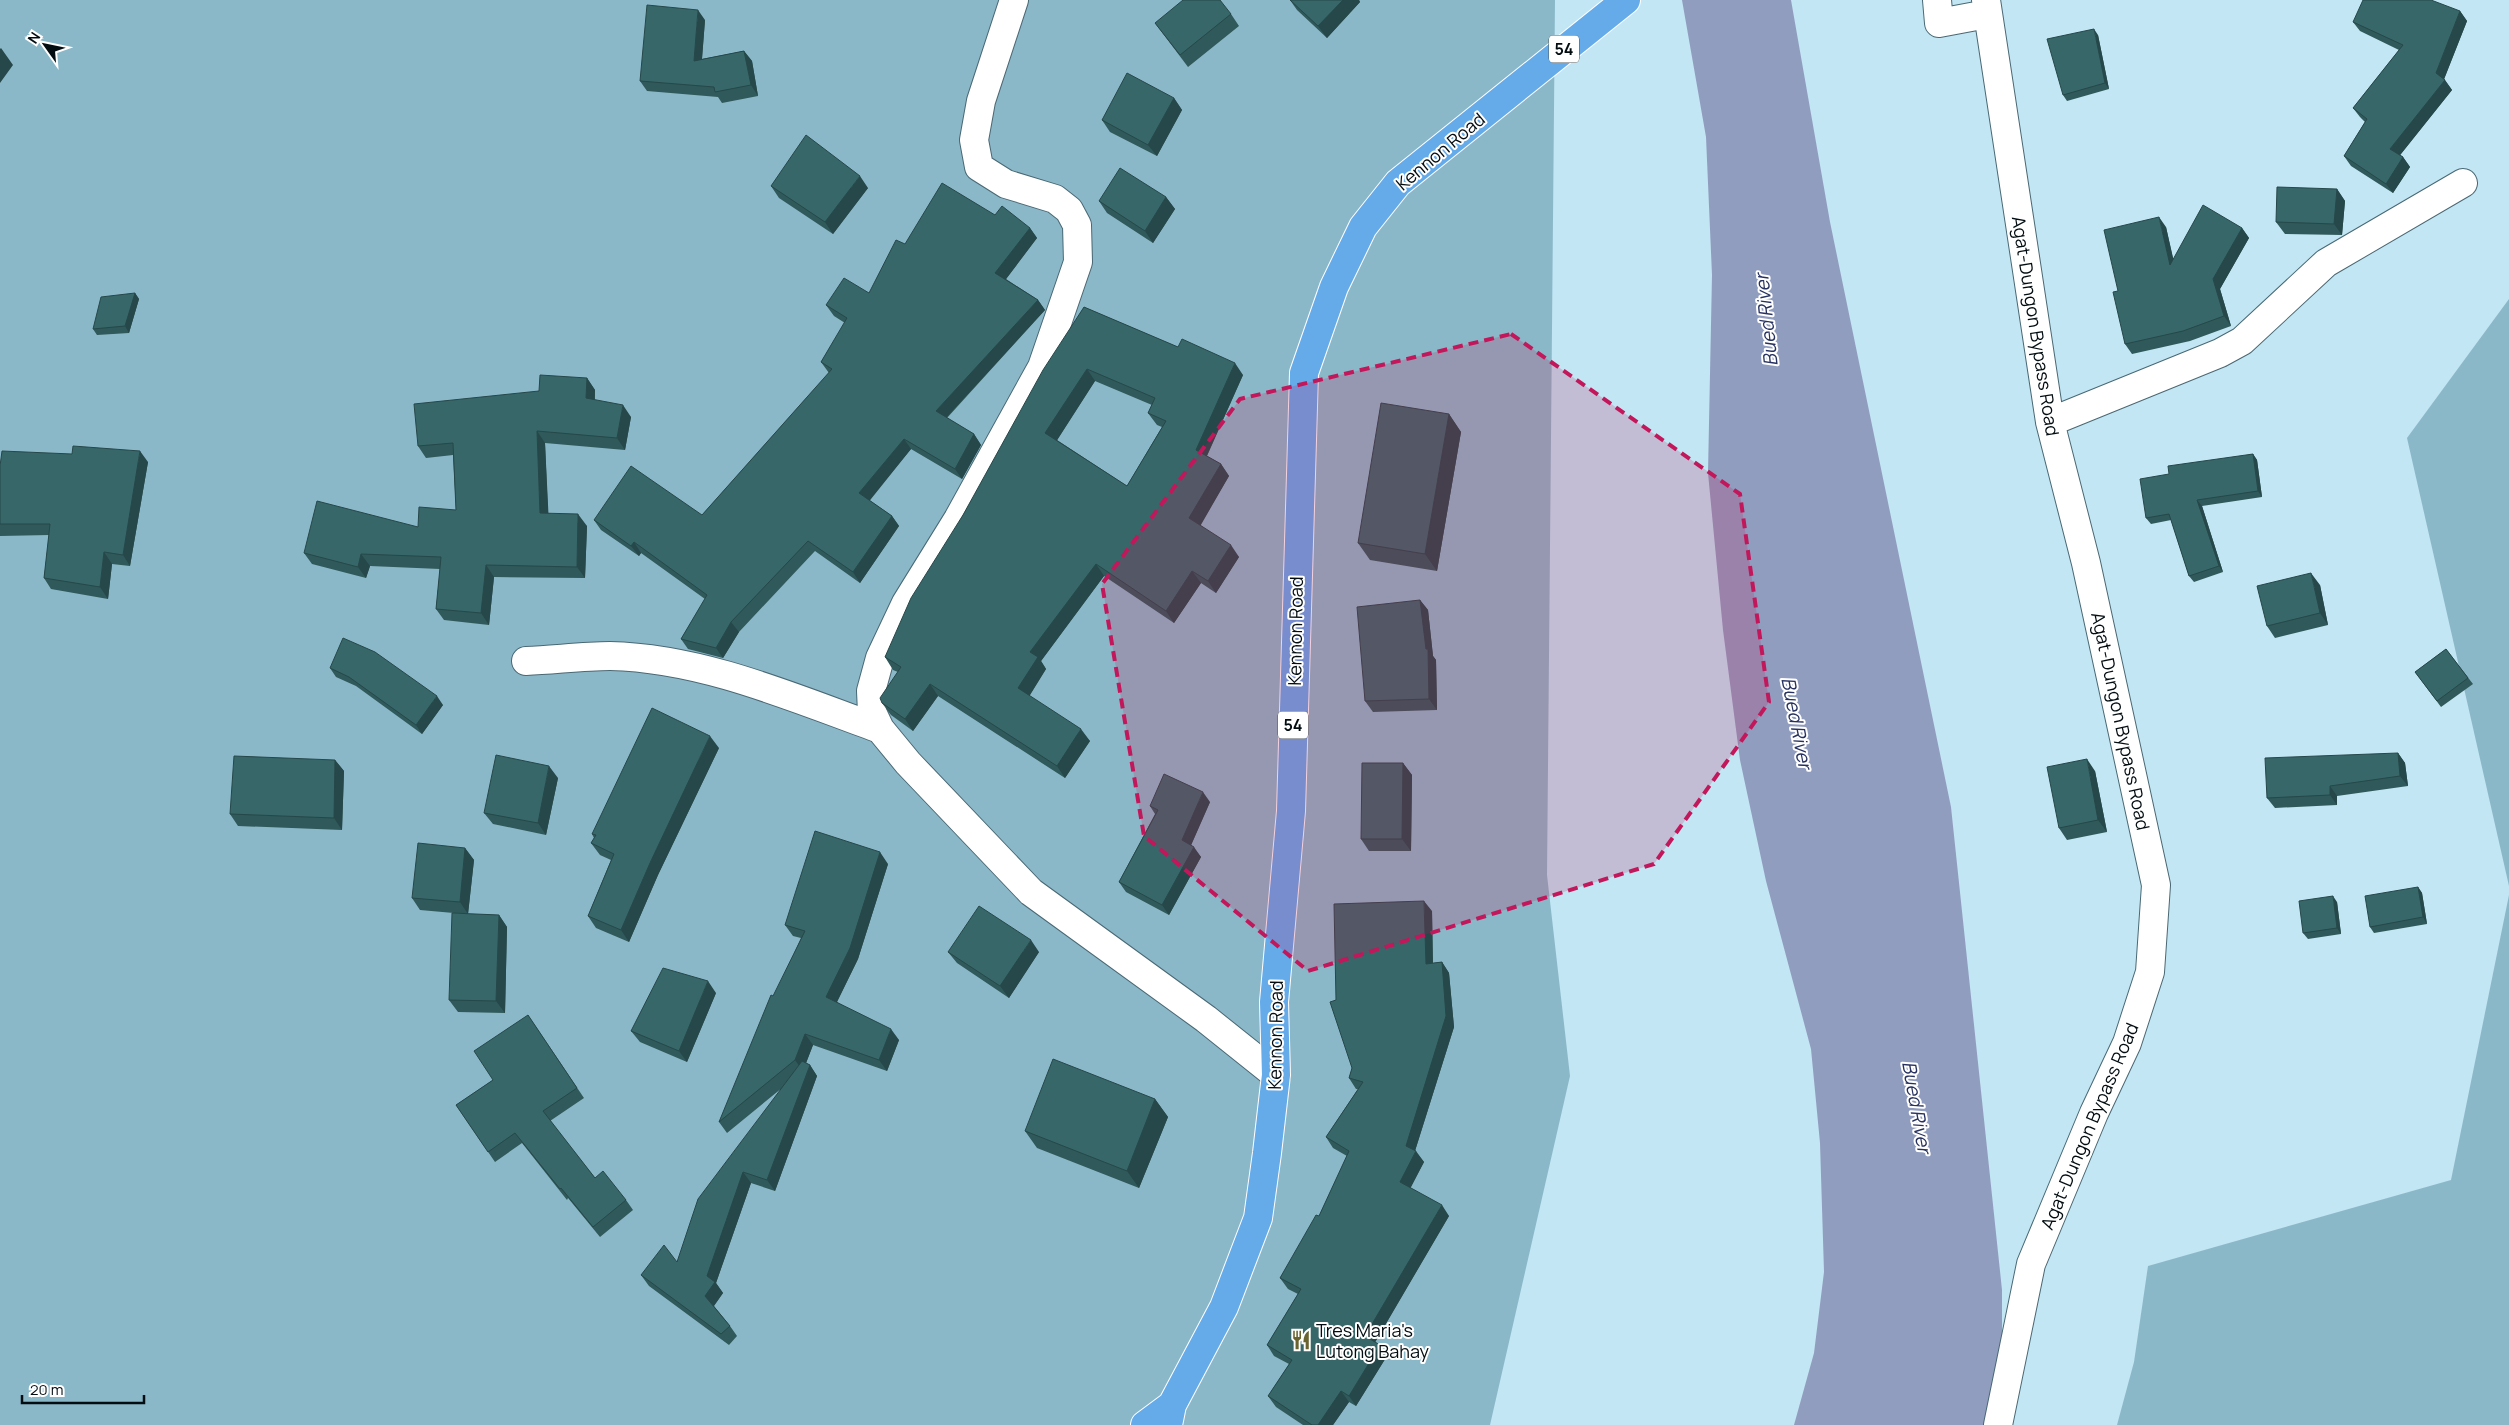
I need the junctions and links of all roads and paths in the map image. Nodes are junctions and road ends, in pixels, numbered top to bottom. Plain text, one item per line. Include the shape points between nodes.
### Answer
1 (1014, 0) edge
2 (1626, 0) edge
3 (1937, 0) edge
4 (1987, 7) edge
5 (2463, 183) dead end
6 (2050, 422) junction
7 (526, 661) dead end
8 (880, 729) junction
9 (1276, 1075) junction
10 (1170, 1415) edge
11 (1144, 1425) edge
12 (1998, 1425) edge

1 - 8 street via 981,101 974,140 979,167 1006,184 1055,199 1069,210 1077,225 1078,262 1042,367 958,519 906,602 880,658 871,691 872,712
2 - 9 highway, Kennon Road / 54 via 1398,182 1363,227 1334,287 1304,373 1291,811 1274,1002
3 - 4 street via 1939,24
4 - 6 street, Agat-Dungon Bypass Road
5 - 6 street via 2326,263 2242,341 2220,353
6 - 12 street, Agat-Dungon Bypass Road via 2086,563 2156,884 2150,972 2127,1043 2031,1264
7 - 8 street via 610,656 674,664 758,684
8 - 9 street via 908,763 1031,892 1206,1018
9 - 10 highway, Kennon Road / 54 via 1258,1218 1224,1307
10 - 11 highway, Kennon Road / 54

